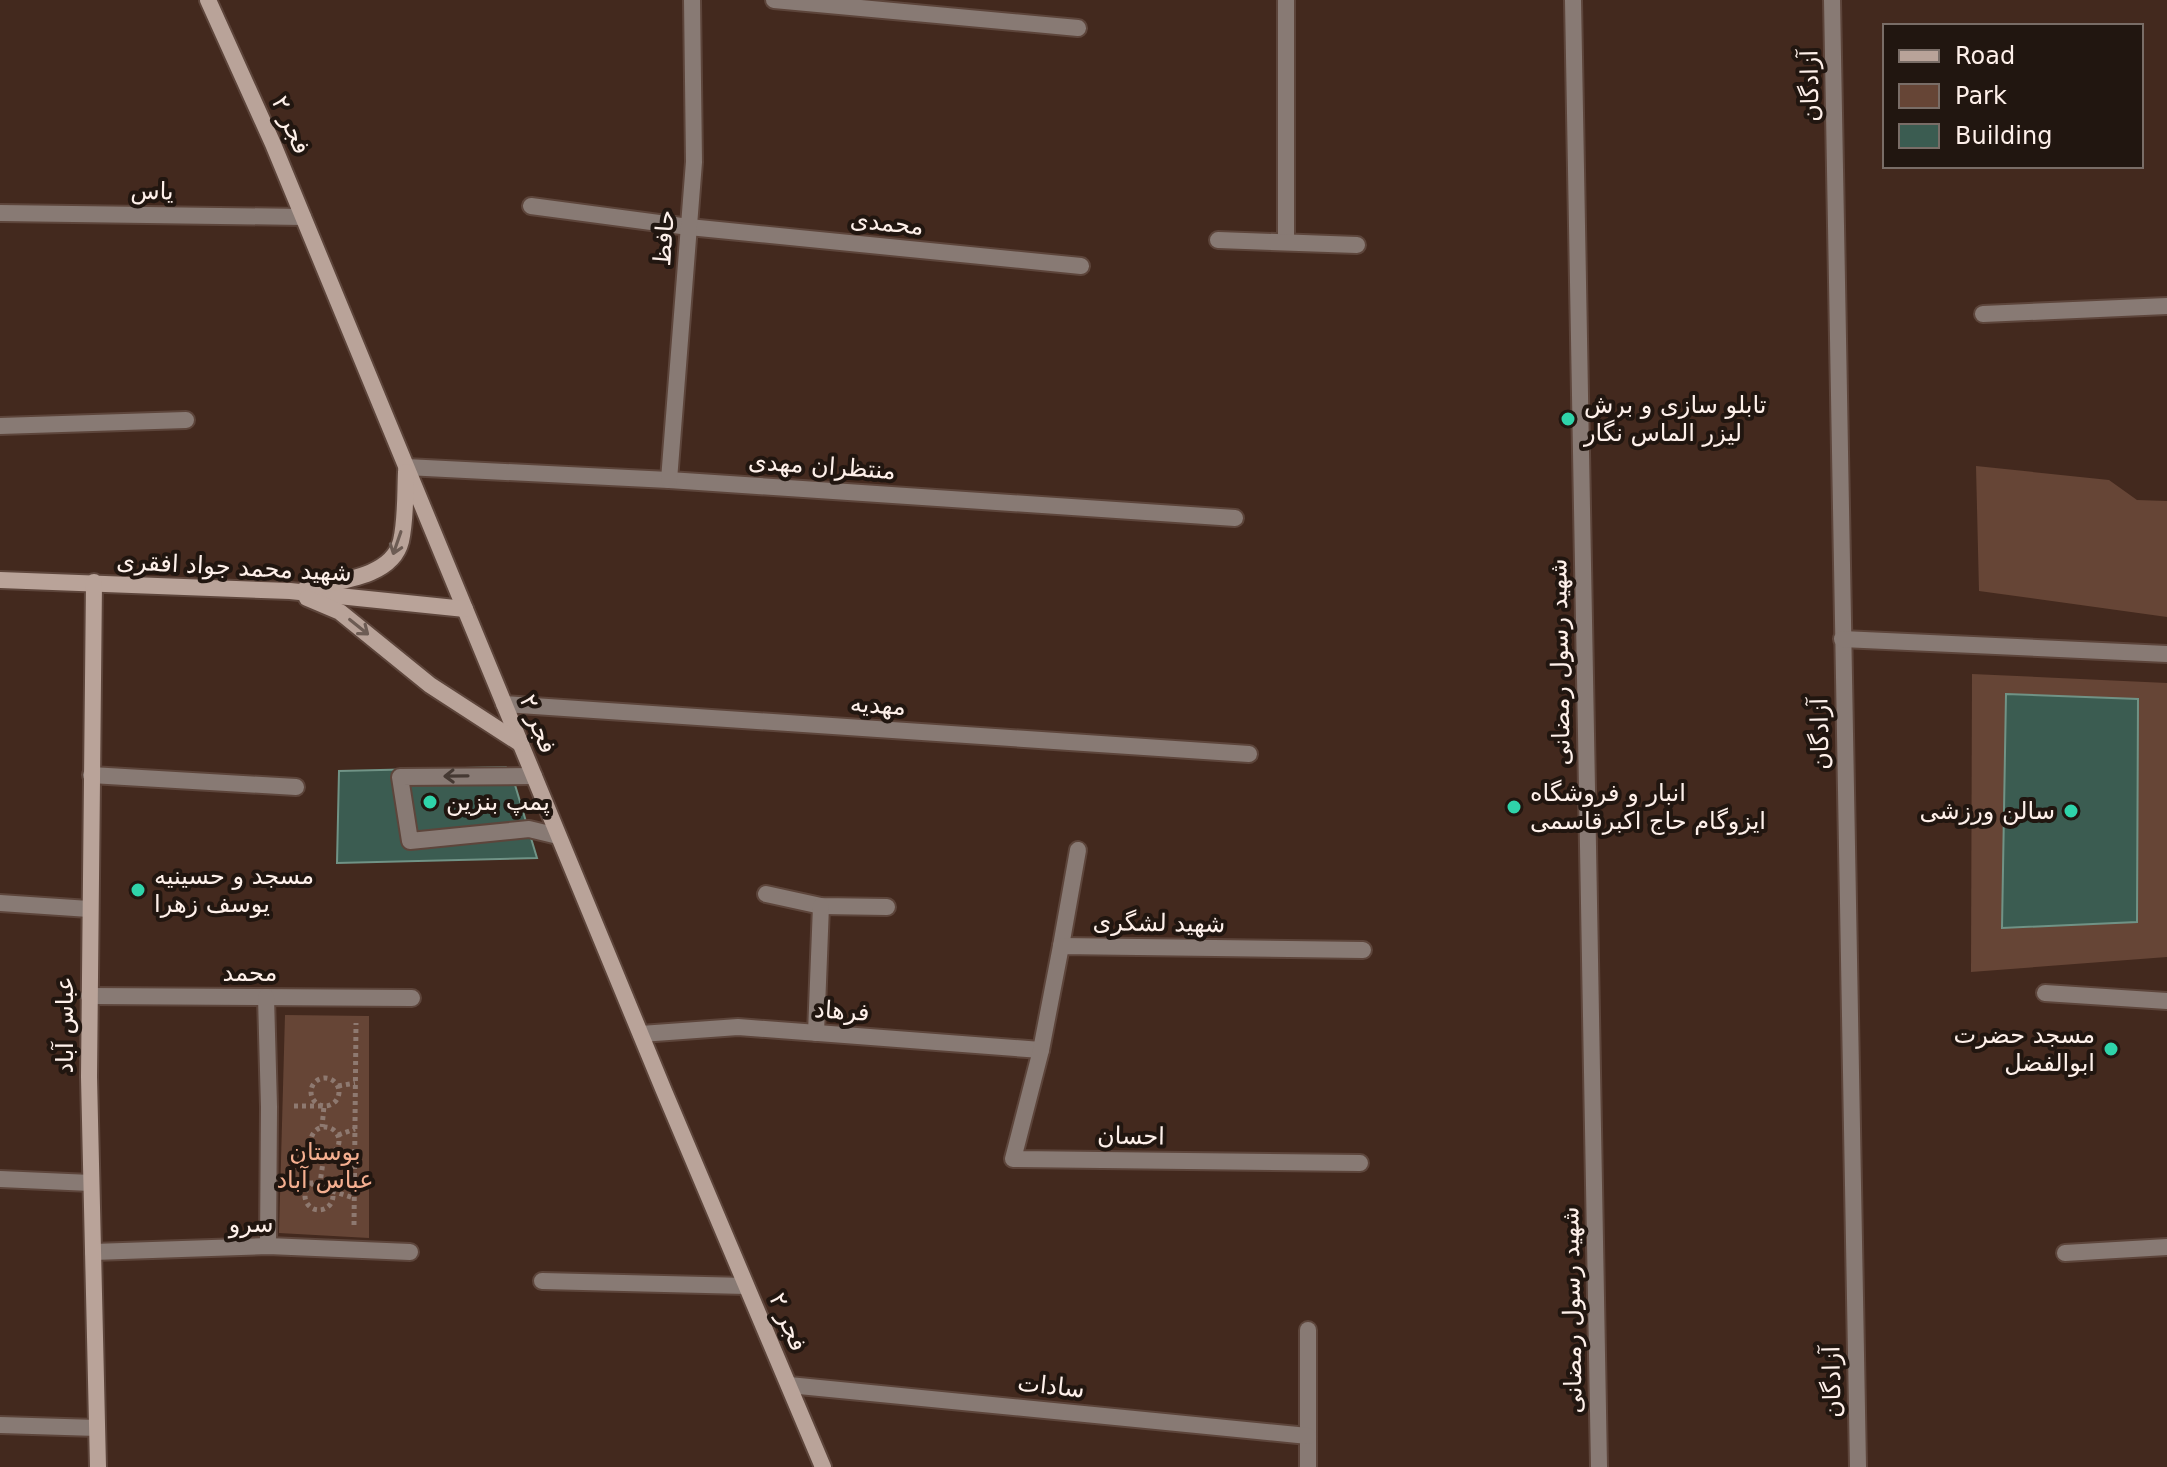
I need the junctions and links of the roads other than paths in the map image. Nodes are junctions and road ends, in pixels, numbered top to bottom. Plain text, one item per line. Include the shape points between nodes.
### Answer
1 (208, 0) edge
2 (692, 0) edge
3 (774, 0) edge
4 (1286, 0) edge
5 (1573, 0) edge
6 (1832, 0) edge
7 (1078, 28) dead end
8 (531, 206) dead end
9 (0, 213) edge
10 (303, 217) junction
11 (689, 227) junction
12 (1218, 240) dead end
13 (1286, 242) junction
14 (1357, 245) dead end
15 (1081, 266) dead end
16 (2167, 306) edge
17 (1983, 314) dead end
18 (186, 420) dead end
19 (0, 426) edge
20 (406, 467) junction
21 (669, 480) junction
22 (1235, 518) dead end
23 (0, 580) edge
24 (94, 582) junction
25 (290, 591) junction
26 (465, 609) junction
27 (1842, 639) junction
28 (2167, 654) edge
29 (504, 704) junction
30 (521, 744) junction
31 (1249, 754) dead end
32 (91, 775) junction
33 (534, 776) junction
34 (296, 787) dead end
35 (558, 836) junction
36 (1078, 850) dead end
37 (766, 894) dead end
38 (0, 903) edge
39 (821, 906) junction
40 (887, 907) dead end
41 (89, 909) junction
42 (1061, 946) junction
43 (1363, 950) dead end
44 (2045, 993) dead end
45 (89, 996) junction
46 (266, 997) junction
47 (412, 998) dead end
48 (2167, 1001) edge
49 (816, 1033) junction
50 (641, 1034) junction
51 (1041, 1050) junction
52 (1360, 1163) dead end
53 (0, 1179) edge
54 (91, 1183) junction
55 (268, 1246) junction
56 (2167, 1247) edge
57 (93, 1252) junction
58 (410, 1252) dead end
59 (2065, 1253) dead end
60 (542, 1281) dead end
61 (746, 1286) junction
62 (1308, 1330) dead end
63 (789, 1385) junction
64 (0, 1425) edge
65 (97, 1428) junction
66 (1308, 1436) junction
67 (98, 1467) edge
68 (823, 1467) edge
69 (1308, 1467) edge
70 (1599, 1467) edge
71 (1858, 1467) edge

1 - 10 street, فجر ۲
2 - 11 street, حافظ via 694,162
3 - 7 street
4 - 13 street
5 - 70 street, شهید رسول رمضانی
6 - 27 street, آزادگان
8 - 11 street, محمدی
9 - 10 street, یاس
10 - 20 street, فجر ۲
11 - 15 street, محمدی
11 - 21 street, حافظ
12 - 13 street
13 - 14 street
16 - 17 street
18 - 19 street
20 - 21 street, منتظران مهدی
20 -> 25 street via 401,543 390,561 365,575
20 - 26 street, فجر ۲
21 - 22 street, منتظران مهدی
23 - 24 street, شهید محمد جواد افقری
24 - 25 street, شهید محمد جواد افقری
24 - 32 street, عباس آباد
25 - 26 street, شهید محمد جواد افقری
25 -> 30 street via 340,612 430,685
26 - 29 street, فجر ۲
27 - 28 street
27 - 71 street, آزادگان
29 - 30 street, فجر ۲
29 - 31 street, مهدیه
30 - 33 street, فجر ۲
32 - 34 street
32 - 41 street, عباس آباد
33 - 35 street, فجر ۲
33 -> 35 street via 400,777 410,841 529,829
35 - 50 street, فجر ۲
36 - 42 street
37 - 39 street
38 - 41 street
39 - 40 street
39 - 49 street
41 - 45 street, عباس آباد
42 - 43 street, شهید لشگری
42 - 51 street, شهید لشگری
44 - 48 street
45 - 46 street, محمد
45 - 54 street, عباس آباد
46 - 47 street, محمد
46 - 55 street
49 - 50 street, فرهاد via 738,1027
49 - 51 street, فرهاد
50 - 61 street, فجر ۲
51 - 52 street, احسان via 1013,1159
53 - 54 street
54 - 57 street, عباس آباد
55 - 57 street, سرو
55 - 58 street, سرو
56 - 59 street
57 - 65 street, عباس آباد
60 - 61 street
61 - 63 street, فجر ۲
62 - 66 street
63 - 66 street, سادات
63 - 68 street, فجر ۲
64 - 65 street
65 - 67 street, عباس آباد
66 - 69 street

